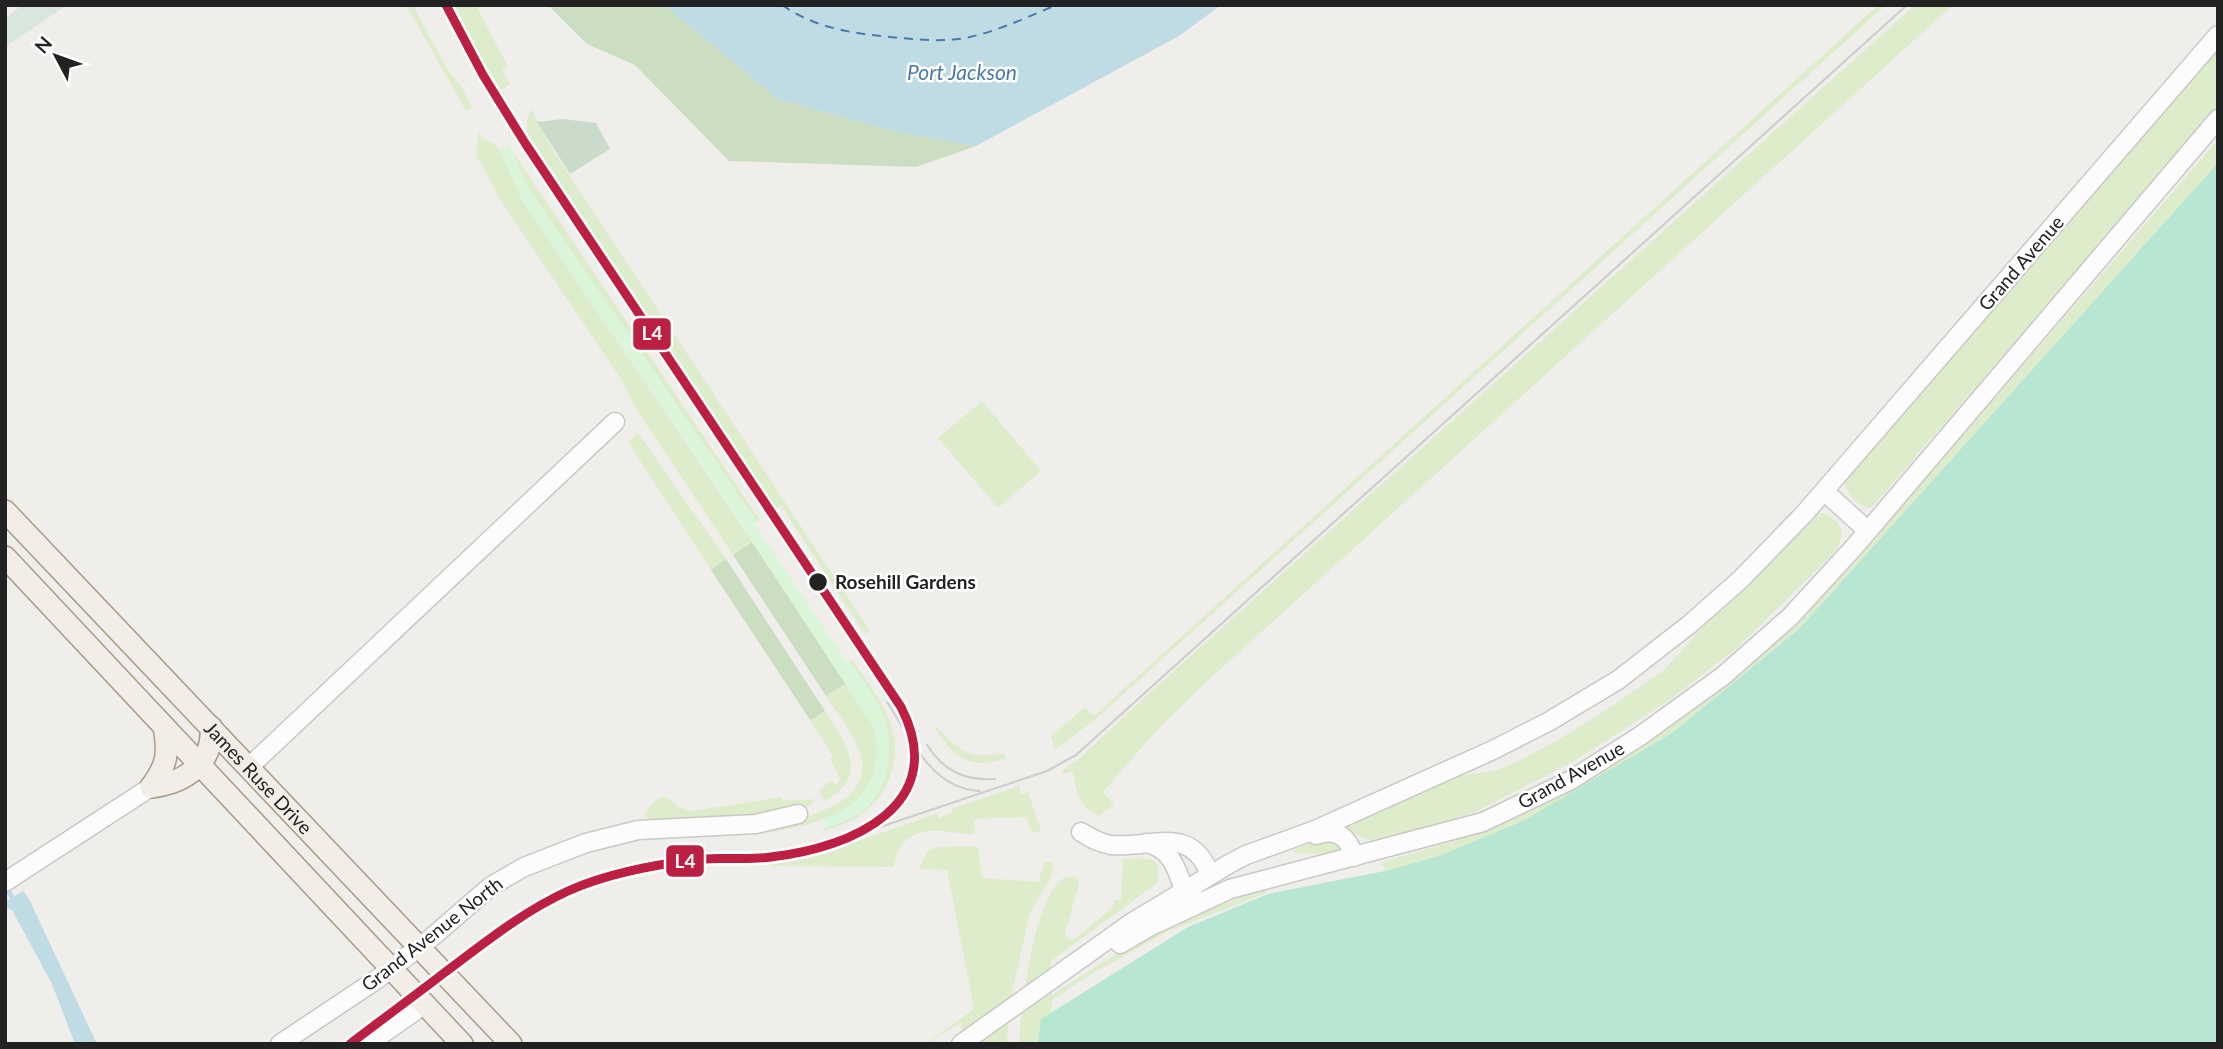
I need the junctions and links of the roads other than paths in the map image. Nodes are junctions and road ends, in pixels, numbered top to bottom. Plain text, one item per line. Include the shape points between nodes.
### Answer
1 (2218, 35) edge
2 (2218, 119) edge
3 (615, 422) dead end
4 (1824, 491) junction
5 (5, 512) edge
6 (1868, 531) junction
7 (5, 557) edge
8 (164, 727) junction
9 (211, 727) junction
10 (199, 765) junction
11 (248, 768) junction
12 (151, 787) junction
13 (798, 814) dead end
14 (1081, 832) dead end
15 (1146, 843) junction
16 (1255, 852) junction
17 (1353, 857) junction
18 (1210, 875) junction
19 (11, 878) edge
20 (1184, 890) junction
21 (1206, 899) junction
22 (419, 947) junction
23 (390, 968) junction
24 (1052, 981) junction
25 (425, 1004) junction
26 (281, 1044) edge
27 (368, 1044) edge
28 (462, 1044) edge
29 (510, 1044) edge
30 (961, 1044) edge

1 - 4 street, Grand Avenue
2 - 6 street, Grand Avenue
3 - 11 street
4 - 6 street
4 - 16 street, Grand Avenue via 1741,579 1618,680 1493,750
5 - 9 main road, James Ruse Drive
6 - 17 street, Grand Avenue via 1790,617 1723,676 1640,737 1571,780 1483,822
7 - 8 main road, James Ruse Drive
8 - 10 main road, James Ruse Drive
8 - 12 main road via 165,764
9 - 10 main road via 209,750
9 - 11 main road, James Ruse Drive
10 - 12 main road via 171,784
10 - 23 main road, James Ruse Drive
11 - 22 main road, James Ruse Drive
12 - 19 street
13 - 22 street, Grand Avenue North via 756,824 638,830 586,843 506,876
14 - 15 street via 1113,845
15 - 18 street via 1184,845 1199,854
15 - 20 street via 1170,857
16 - 17 street via 1333,832 1347,839
16 - 18 street, Grand Avenue
17 - 21 street, Grand Avenue
18 - 20 street, Grand Avenue
18 - 21 street
20 - 21 street
20 - 24 street, Grand Avenue
21 - 24 street, Grand Avenue
22 - 23 street, Grand Avenue North
22 - 29 main road, James Ruse Drive
23 - 25 main road, James Ruse Drive
23 - 26 street, Grand Avenue North
24 - 30 street, Grand Avenue
25 - 27 street
25 - 28 main road, James Ruse Drive

